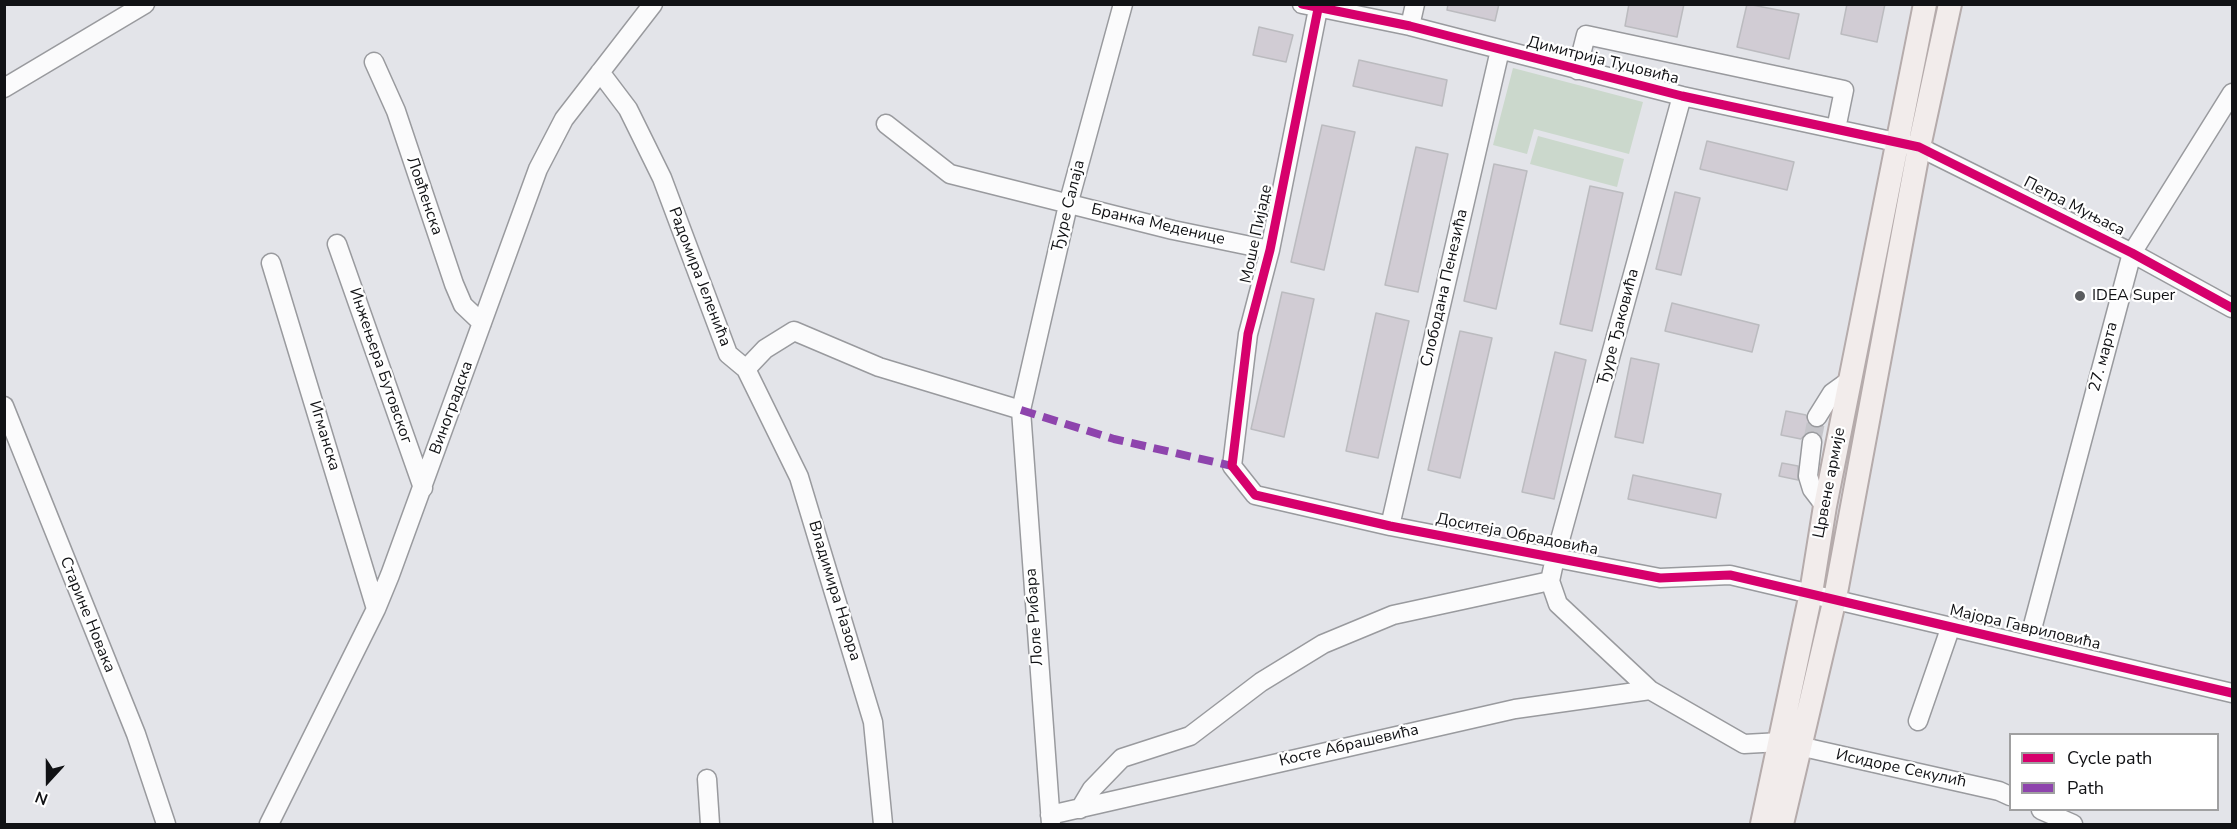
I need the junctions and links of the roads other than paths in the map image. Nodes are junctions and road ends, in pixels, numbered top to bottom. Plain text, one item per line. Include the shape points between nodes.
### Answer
1 (145, 4) edge
2 (652, 4) edge
3 (1123, 4) edge
4 (1415, 4) edge
5 (1925, 4) edge
6 (1950, 4) edge
7 (1310, 7) edge
8 (1410, 26) junction
9 (1500, 50) junction
10 (374, 62) dead end
11 (1577, 69) junction
12 (600, 72) junction
13 (4, 88) edge
14 (2232, 93) edge
15 (1682, 96) junction
16 (885, 124) dead end
17 (1836, 129) junction
18 (1909, 144) junction
19 (1068, 205) junction
20 (337, 244) dead end
21 (1270, 250) junction
22 (2132, 253) junction
23 (271, 263) dead end
24 (2232, 308) edge
25 (482, 324) junction
26 (746, 369) junction
27 (1850, 380) junction
28 (4, 406) edge
29 (1021, 410) junction
30 (1816, 417) tunnel mouth
31 (1812, 442) tunnel mouth
32 (1232, 466) joint
33 (423, 488) junction
34 (1825, 506) junction
35 (1390, 526) junction
36 (1555, 558) junction
37 (1550, 581) junction
38 (1811, 593) junction
39 (1835, 598) junction
40 (376, 609) junction
41 (1951, 626) junction
42 (2028, 644) junction
43 (1650, 690) junction
44 (2232, 693) edge
45 (1918, 721) dead end
46 (1791, 745) junction
47 (707, 779) dead end
48 (2009, 796) edge
49 (1080, 809) junction
50 (2043, 811) edge
51 (1050, 820) edge
52 (166, 825) edge
53 (269, 825) edge
54 (710, 825) edge
55 (883, 825) edge
56 (1762, 825) edge
57 (1782, 825) edge
58 (2073, 825) edge

1 - 13 street
2 - 12 street, Виноградска
3 - 19 street, Ђуре Салаја
4 - 8 street
5 - 18 main road
6 - 18 main road
7 - 8 street, Димитрија Туцовића
7 - 21 street, Моше Пијаде
8 - 9 street, Димитрија Туцовића
9 - 11 street, Димитрија Туцовића
9 - 35 street, Слободана Пенезића
10 - 25 street, Ловћенска via 396,111 454,284 463,304
11 - 15 street, Димитрија Туцовића
11 - 17 street via 1586,35 1844,90
12 - 25 street, Виноградска via 564,118 538,169
12 - 26 street, Радомира Јеленића via 628,109 662,178 728,354
14 - 22 street, 27. марта
15 - 17 street, Димитрија Туцовића
15 - 36 street, Ђуре Ђаковића
16 - 19 street, Бранка Меденице via 950,174
17 - 18 street, Димитрија Туцовића
18 - 22 street, Петра Муњаса
18 - 27 main road, Црвене армије
18 - 39 main road, Црвене армије
19 - 21 street, Бранка Меденице
19 - 29 street, Ђуре Салаја
20 - 33 street, Инжењера Бутовског
21 - 32 street, Моше Пијаде via 1248,334
22 - 24 street, Петра Муњаса
22 - 42 street, 27. марта
23 - 40 street, Игманска
25 - 33 street, Виноградска
26 - 29 street via 765,349 794,331 879,367
26 - 55 street, Владимира Назора via 799,477 870,711
27 - 30 street via 1832,393
27 - 34 main road, Црвене армије
28 - 52 street, Старине Новака via 136,734
29 - 51 street, Лоле Рибара
31 - 34 street via 1808,476
32 - 35 street, Доситеја Обрадовића via 1255,495
33 - 40 street, Виноградска
34 - 38 main road, Црвене армије
35 - 36 street, Доситеја Обрадовића
36 - 37 street
36 - 38 street, Доситеја Обрадовића via 1660,578 1730,575
37 - 43 street via 1558,604
37 - 49 street via 1393,615 1323,644 1261,682 1190,736 1122,758 1092,789
38 - 39 street, Мајора Гавриловића
38 - 46 main road, Црвене армије
39 - 41 street, Мајора Гавриловића
39 - 46 main road, Црвене армије
40 - 53 street, Виноградска
41 - 42 street, Мајора Гавриловића
41 - 45 street
42 - 44 street, Мајора Гавриловића
43 - 46 street via 1744,744
43 - 49 street, Косте Абрашевића via 1515,709
46 - 48 street, Исидоре Секулић
46 - 56 main road, Црвене армије
46 - 57 main road, Црвене армије
47 - 54 street
49 - 51 street, Косте Абрашевића
50 - 58 street

